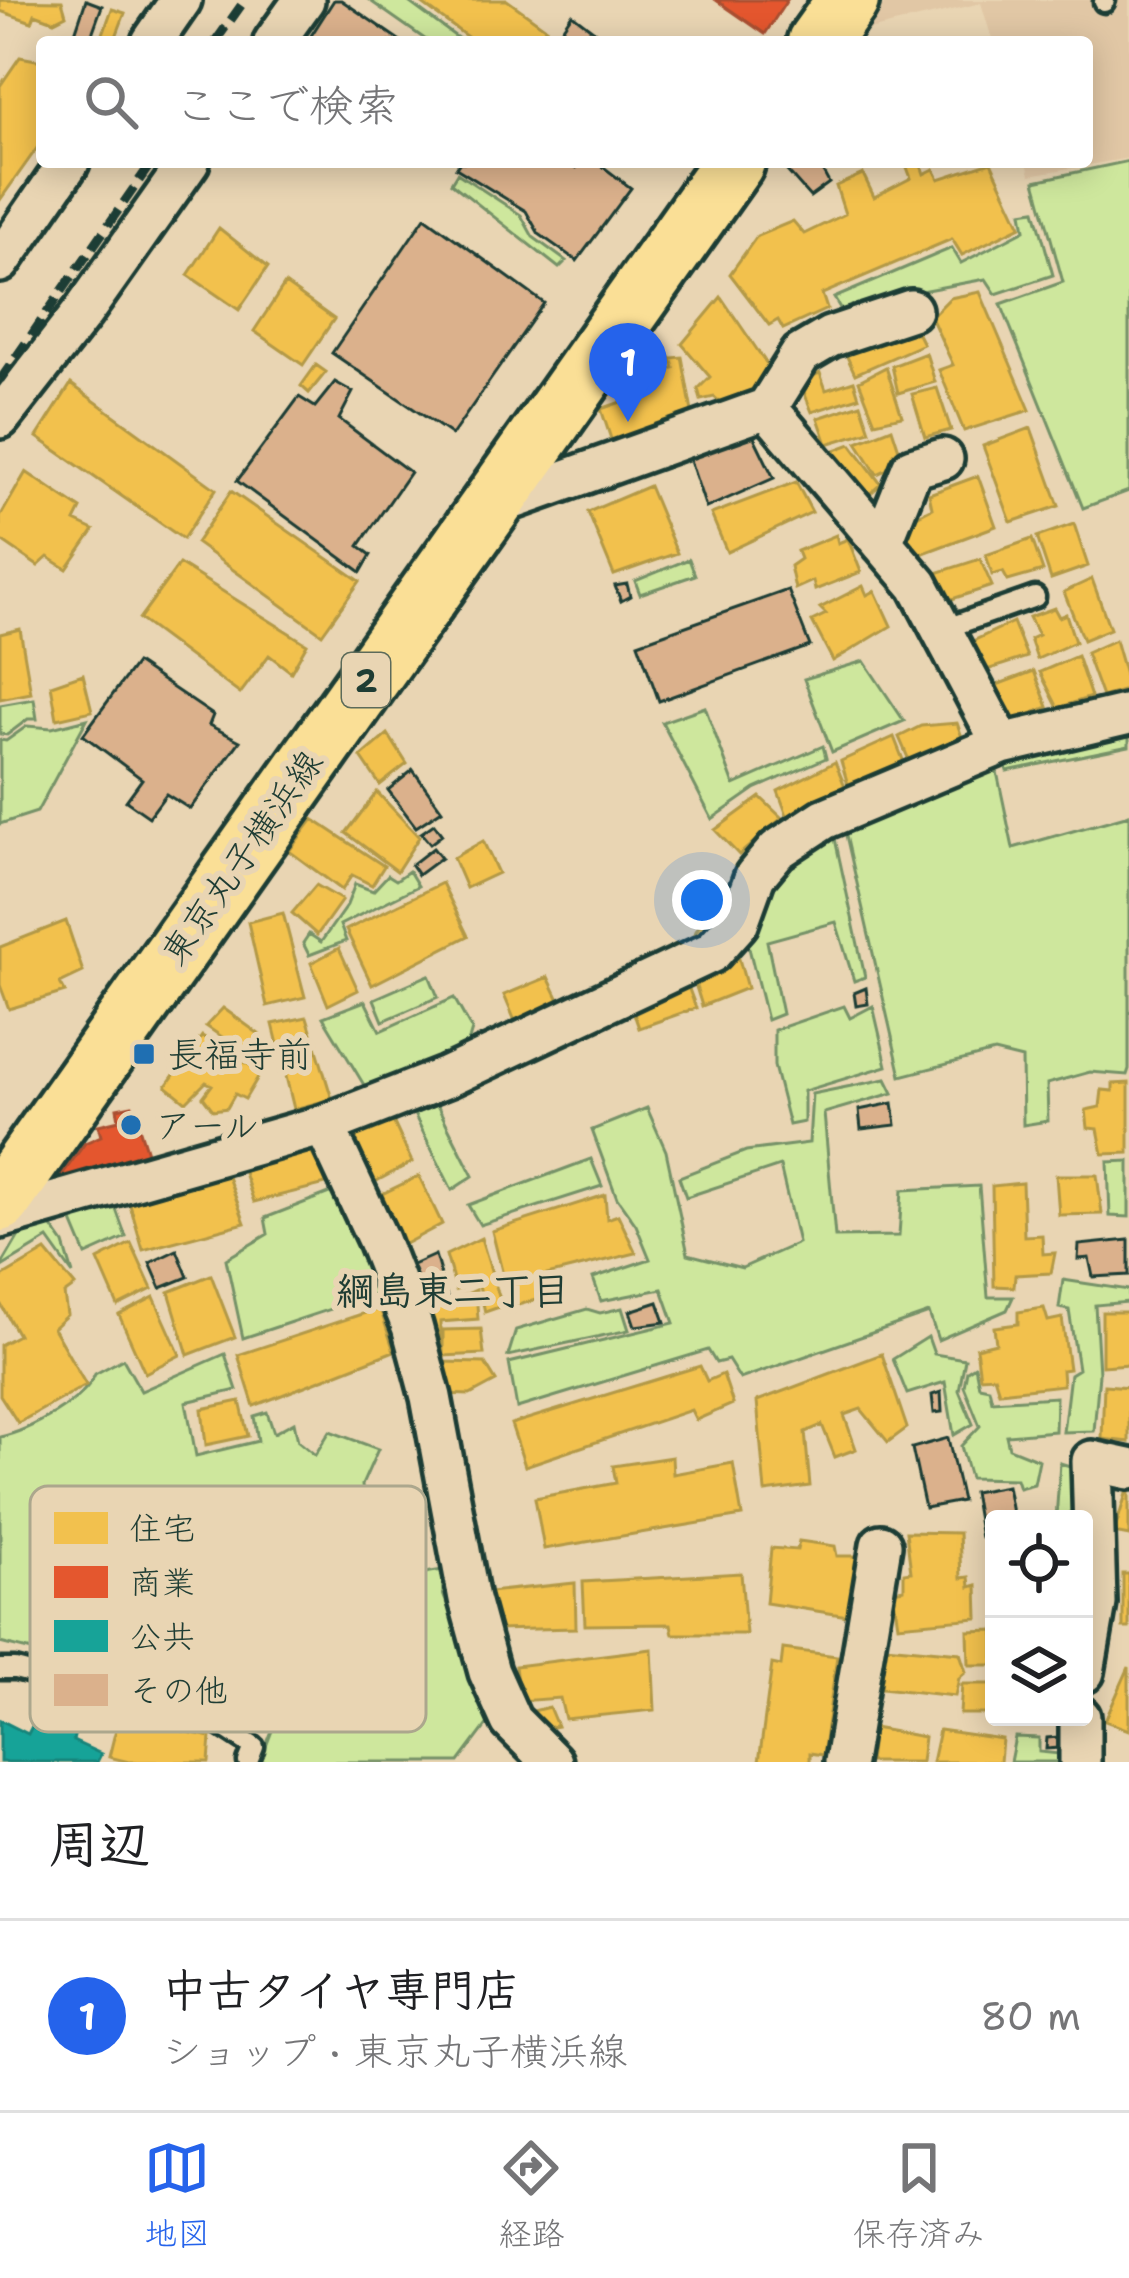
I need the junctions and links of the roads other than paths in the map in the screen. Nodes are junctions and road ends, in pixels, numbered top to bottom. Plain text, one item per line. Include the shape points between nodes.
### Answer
1 (181, 0) edge
2 (304, 0) edge
3 (848, 0) edge
4 (156, 36) edge
5 (278, 36) edge
6 (822, 36) edge
7 (65, 168) edge
8 (185, 168) edge
9 (730, 168) edge
10 (0, 262) edge
11 (911, 310) dead end
12 (767, 408) junction
13 (0, 418) edge
14 (943, 459) dead end
15 (486, 509) junction
16 (882, 543) junction
17 (1035, 597) dead end
18 (941, 630) junction
19 (1129, 714) edge
20 (1002, 744) junction
21 (324, 1125) junction
22 (0, 1201) edge
23 (0, 1219) edge
24 (1129, 1469) edge
25 (881, 1544) dead end
26 (1093, 1620) edge
27 (0, 1669) edge
28 (30, 1673) edge
29 (1080, 1726) edge
30 (232, 1732) edge
31 (248, 1762) edge
32 (552, 1762) edge
33 (845, 1762) edge
34 (1080, 1762) edge

1 - 4 street
2 - 5 street
3 - 6 main road
7 - 10 street
8 - 13 street
9 - 15 main road, 東京丸子横浜線 / 2
11 - 12 street via 801,353
12 - 15 street
12 - 16 street
14 - 16 street via 912,468
15 - 22 main road, 東京丸子横浜線 / 2
16 - 18 street
17 - 18 lane
18 - 20 street
19 - 20 street
20 - 21 street via 824,819 777,850 755,876 738,923 712,952 447,1077
21 - 23 street
21 - 32 street via 412,1327 489,1672 512,1721
24 - 26 street via 1092,1461
25 - 33 street
27 - 28 lane
29 - 34 street
30 - 31 lane via 254,1747

